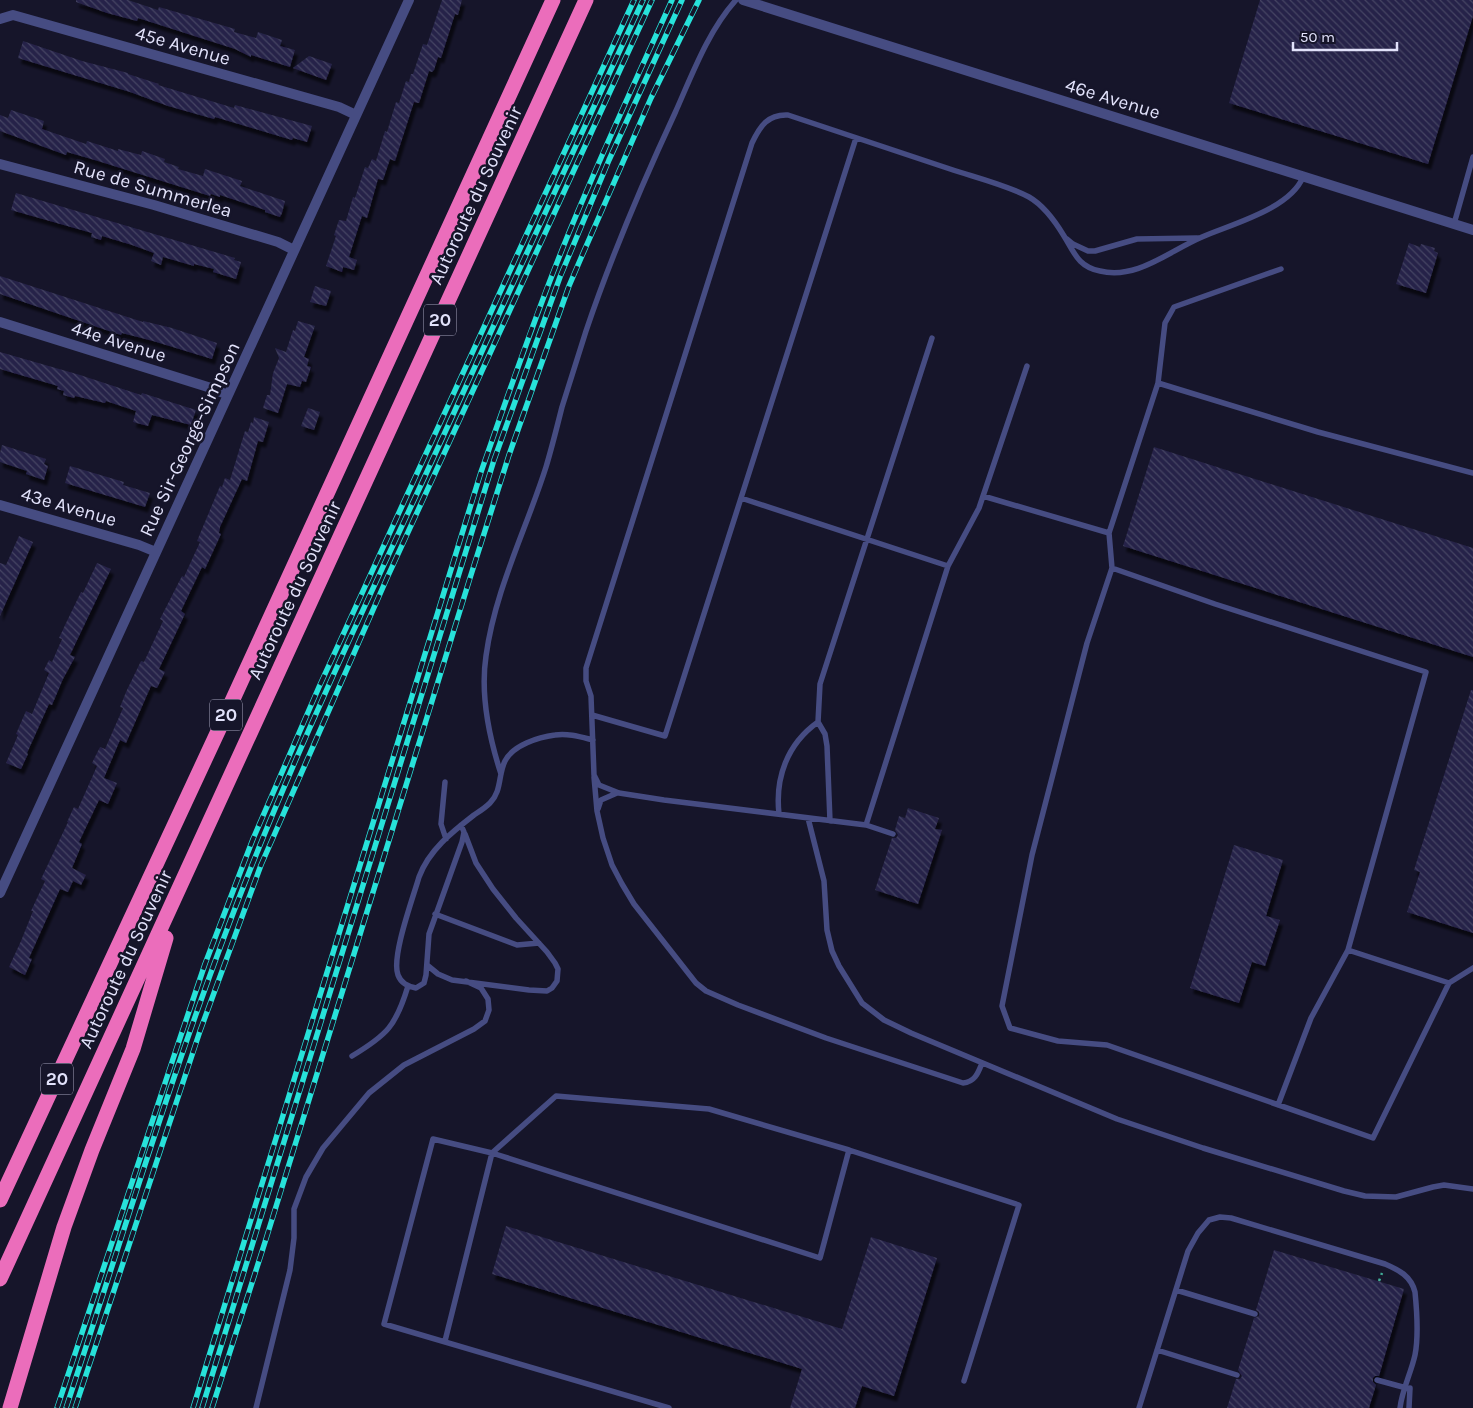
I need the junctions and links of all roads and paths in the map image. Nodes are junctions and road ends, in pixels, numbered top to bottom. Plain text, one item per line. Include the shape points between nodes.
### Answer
1 (409, 0) edge
2 (553, 0) edge
3 (586, 0) edge
4 (736, 0) edge
5 (743, 0) edge
6 (0, 19) edge
7 (356, 115) junction
8 (856, 138) junction
9 (1473, 158) edge
10 (0, 164) edge
11 (1471, 170) edge
12 (1303, 177) junction
13 (1454, 224) junction
14 (1473, 230) edge
15 (1064, 236) junction
16 (1200, 238) junction
17 (294, 250) junction
18 (1281, 269) dead end
19 (0, 322) edge
20 (932, 338) dead end
21 (1027, 366) dead end
22 (1158, 383) junction
23 (228, 395) junction
24 (1473, 473) edge
25 (983, 496) junction
26 (741, 498) junction
27 (0, 505) edge
28 (1109, 533) junction
29 (866, 539) junction
30 (156, 552) junction
31 (948, 566) junction
32 (1112, 568) junction
33 (592, 715) junction
34 (818, 722) junction
35 (593, 740) junction
36 (501, 774) junction
37 (594, 775) junction
38 (445, 782) dead end
39 (618, 793) junction
40 (597, 811) junction
41 (779, 814) junction
42 (808, 818) junction
43 (830, 821) junction
44 (462, 825) junction
45 (866, 825) junction
46 (464, 832) junction
47 (893, 834) dead end
48 (446, 839) junction
49 (181, 886) junction
50 (0, 893) edge
51 (436, 914) junction
52 (539, 943) junction
53 (1348, 950) junction
54 (427, 965) junction
55 (1473, 968) edge
56 (466, 981) junction
57 (1449, 984) junction
58 (408, 986) junction
59 (352, 1056) dead end
60 (982, 1063) junction
61 (1278, 1104) junction
62 (849, 1150) junction
63 (492, 1152) junction
64 (1473, 1189) edge
65 (0, 1200) edge
66 (1382, 1272) dead end
67 (0, 1279) edge
68 (1379, 1281) dead end
69 (1176, 1290) junction
70 (1255, 1314) dead end
71 (446, 1341) junction
72 (1157, 1350) junction
73 (1237, 1375) dead end
74 (1377, 1380) dead end
75 (964, 1381) dead end
76 (1407, 1389) junction
77 (10, 1408) edge
78 (256, 1408) edge
79 (669, 1408) edge
80 (1139, 1408) edge
81 (1400, 1408) edge
82 (1409, 1408) edge

1 - 7 street, Rue Sir-George-Simpson
2 - 65 highway, Autoroute du Souvenir / 20
3 - 49 highway, Autoroute du Souvenir / 20
4 - 36 lane via 726,12 694,72 613,256 575,364 547,465 498,601 484,680 486,711
5 - 12 street, 46e Avenue
6 - 7 street, 45e Avenue via 13,15 339,107
7 - 17 street, Rue Sir-George-Simpson
8 - 15 lane via 1029,197 1053,219
8 - 26 lane
8 - 33 lane via 788,115 779,115 764,122 752,143 586,668
9 - 11 lane
10 - 17 street, Rue de Summerlea via 154,205 278,242
11 - 13 lane
12 - 13 street, 46e Avenue
12 - 16 lane via 1294,191 1279,202
13 - 14 street, 46e Avenue
15 - 16 lane via 1072,244 1088,251 1137,239
15 - 16 lane via 1080,262 1100,272 1114,273 1150,264
17 - 23 street, Rue Sir-George-Simpson
18 - 22 lane via 1174,308 1166,323
19 - 23 street, 44e Avenue
20 - 29 lane
21 - 25 lane
22 - 24 lane via 1318,432
22 - 28 lane
23 - 30 street, Rue Sir-George-Simpson
25 - 28 lane
25 - 31 lane
26 - 29 lane
26 - 33 lane via 665,736
27 - 30 street, 43e Avenue
28 - 32 lane
29 - 31 lane
29 - 34 lane via 820,684
30 - 50 street, Rue Sir-George-Simpson
31 - 45 lane
32 - 53 lane via 1426,672
32 - 61 lane via 1087,643 1032,855 1002,1006 1010,1028 1058,1040 1107,1045
33 - 35 lane
34 - 41 lane via 798,740 783,765 778,792
34 - 43 lane via 828,746
35 - 36 lane via 573,735 539,739 512,752
35 - 37 lane
36 - 44 lane via 500,786 492,801
37 - 39 lane via 599,784
37 - 40 lane
38 - 48 lane via 441,824
39 - 40 lane via 601,800
39 - 41 lane
40 - 60 lane via 612,865 634,904 686,972 706,991 826,1038 958,1081 972,1080
41 - 42 lane
42 - 43 lane
42 - 60 lane via 824,881 827,930 832,951 862,1003 884,1020
43 - 45 lane
44 - 46 lane
44 - 48 lane
45 - 47 lane
46 - 51 lane
46 - 52 lane via 476,863 493,889
48 - 58 lane via 430,854 424,865 396,955 398,975
49 - 67 highway, Autoroute du Souvenir / 20
49 - 77 highway via 133,1049 64,1227
51 - 52 lane via 510,944
51 - 54 lane via 429,934
52 - 56 lane via 558,969 558,981 552,988 529,990
53 - 57 lane
53 - 61 lane via 1311,1018
54 - 56 lane via 445,978
54 - 58 lane via 424,983 416,988
55 - 57 lane
56 - 78 lane via 481,988 488,999 485,1021 404,1065 369,1093 322,1148 306,1177 294,1209 290,1270
57 - 61 lane via 1373,1138
58 - 59 lane via 401,1010 389,1029
60 - 64 lane via 1147,1130 1344,1191 1390,1197 1444,1185
62 - 63 lane via 709,1109 556,1096
62 - 63 lane via 820,1258
62 - 75 lane via 1019,1205
63 - 71 lane
63 - 71 lane via 433,1139 384,1324
66 - 68 path
69 - 70 lane
69 - 72 lane
69 - 76 lane via 1188,1251 1198,1233 1209,1220 1220,1216 1385,1264 1408,1277 1415,1292 1417,1341
71 - 79 lane
72 - 73 lane
72 - 80 lane
74 - 76 lane
76 - 81 lane via 1401,1396
76 - 82 lane

